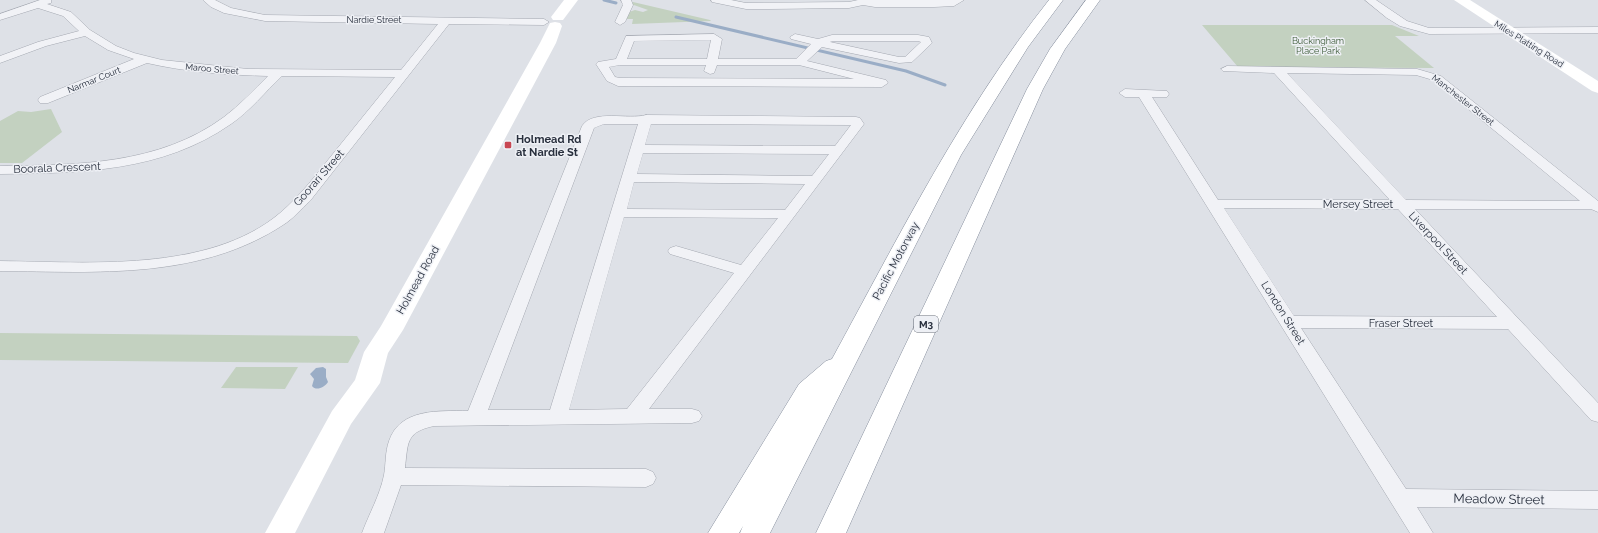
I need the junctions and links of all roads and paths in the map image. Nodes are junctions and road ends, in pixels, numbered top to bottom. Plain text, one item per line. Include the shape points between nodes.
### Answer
1 (48, 0) edge
2 (208, 0) edge
3 (571, 0) edge
4 (626, 0) edge
5 (716, 0) edge
6 (959, 0) edge
7 (1056, 0) edge
8 (1093, 0) edge
9 (1370, 0) edge
10 (1461, 0) edge
11 (1476, 0) edge
12 (863, 1) edge
13 (37, 4) junction
14 (0, 16) edge
15 (446, 21) junction
16 (552, 22) junction
17 (620, 22) dead end
18 (1507, 30) junction
19 (1524, 30) junction
20 (1598, 30) edge
21 (86, 32) junction
22 (674, 37) junction
23 (795, 37) dead end
24 (816, 47) junction
25 (0, 60) edge
26 (143, 60) junction
27 (620, 62) junction
28 (665, 62) junction
29 (712, 62) junction
30 (760, 62) junction
31 (805, 63) junction
32 (1227, 69) dead end
33 (1278, 70) junction
34 (278, 73) junction
35 (404, 74) junction
36 (1598, 78) edge
37 (658, 82) junction
38 (708, 82) junction
39 (759, 83) junction
40 (811, 83) junction
41 (1598, 88) edge
42 (1125, 93) dead end
43 (1143, 94) junction
44 (1163, 94) dead end
45 (44, 100) dead end
46 (646, 119) junction
47 (638, 149) junction
48 (839, 150) junction
49 (0, 170) edge
50 (629, 178) junction
51 (816, 180) junction
52 (1215, 204) junction
53 (1402, 204) junction
54 (1597, 206) edge
55 (619, 213) junction
56 (788, 214) junction
57 (676, 252) dead end
58 (0, 266) edge
59 (744, 271) junction
60 (1289, 322) junction
61 (1512, 323) junction
62 (844, 360) junction
63 (1598, 415) edge
64 (692, 416) dead end
65 (632, 417) junction
66 (475, 418) junction
67 (557, 418) junction
68 (394, 476) junction
69 (646, 478) dead end
70 (1400, 498) junction
71 (1598, 500) edge
72 (280, 533) edge
73 (373, 533) edge
74 (723, 533) edge
75 (755, 533) edge
76 (831, 533) edge
77 (1422, 533) edge

1 - 13 street
2 - 15 street, Nardie Street via 227,10 265,18
3 - 16 main road, Holmead Road
4 - 17 street via 628,5
5 - 12 street via 746,6 849,5
6 - 12 street via 946,4 875,4
7 - 62 main road, Pacific Motorway via 1020,45 952,155
8 - 76 main road, M3 via 1058,49 1035,89
9 - 18 street via 1399,23 1413,28 1429,31
10 - 18 main road, Miles Platting Road
11 - 19 main road, Miles Platting Road
13 - 14 street
13 - 21 street, Maroo Street via 67,14
15 - 16 street, Nardie Street
15 - 35 street, Goorari Street
16 - 72 main road, Holmead Road via 548,43 376,352 367,383 341,418
18 - 19 street
18 - 41 main road, Miles Platting Road
19 - 20 street
19 - 36 main road, Miles Platting Road
21 - 25 street via 42,44
21 - 26 street, Maroo Street via 112,48
22 - 27 street via 630,38
22 - 28 street
22 - 29 street via 714,37 717,39
23 - 24 street
24 - 24 street via 824,39 832,38 918,38 925,39 927,43 908,60
24 - 31 street
26 - 34 street, Maroo Street via 216,70
26 - 45 street, Narmar Court
27 - 28 street
27 - 37 street via 602,64 611,79 618,82
28 - 29 street
28 - 37 street
29 - 30 street
29 - 38 street
30 - 31 street
30 - 39 street
31 - 40 street
31 - 40 street via 882,83
32 - 33 street, Manchester Street
33 - 53 street, Liverpool Street
33 - 54 street, Manchester Street via 1428,74 1437,78
34 - 35 street, Maroo Street
34 - 49 street, Boorala Crescent via 229,120 190,143 162,154 110,166
35 - 58 street, Goorari Street via 305,198 278,222 238,244 189,259 137,266
37 - 38 street
38 - 39 street
39 - 40 street
42 - 43 street
43 - 44 street
43 - 52 street, London Street
46 - 47 street
46 - 48 street via 856,121 858,124
46 - 66 street via 604,120 588,126
47 - 48 street
47 - 50 street
48 - 51 street
50 - 51 street
50 - 55 street
51 - 56 street
52 - 53 street, Mersey Street
52 - 60 street, London Street
53 - 54 street, Mersey Street
53 - 61 street, Liverpool Street
55 - 56 street
55 - 67 street
56 - 59 street
57 - 59 street
59 - 65 street
60 - 61 street, Fraser Street
60 - 70 street, London Street
61 - 63 street, Liverpool Street
62 - 74 main road via 808,391
62 - 75 main road, Pacific Motorway
64 - 65 street
65 - 67 street
66 - 67 street
66 - 68 street via 434,419 409,426 402,433 398,443
68 - 69 street
68 - 73 street
70 - 71 street, Meadow Street
70 - 77 street, London Street

